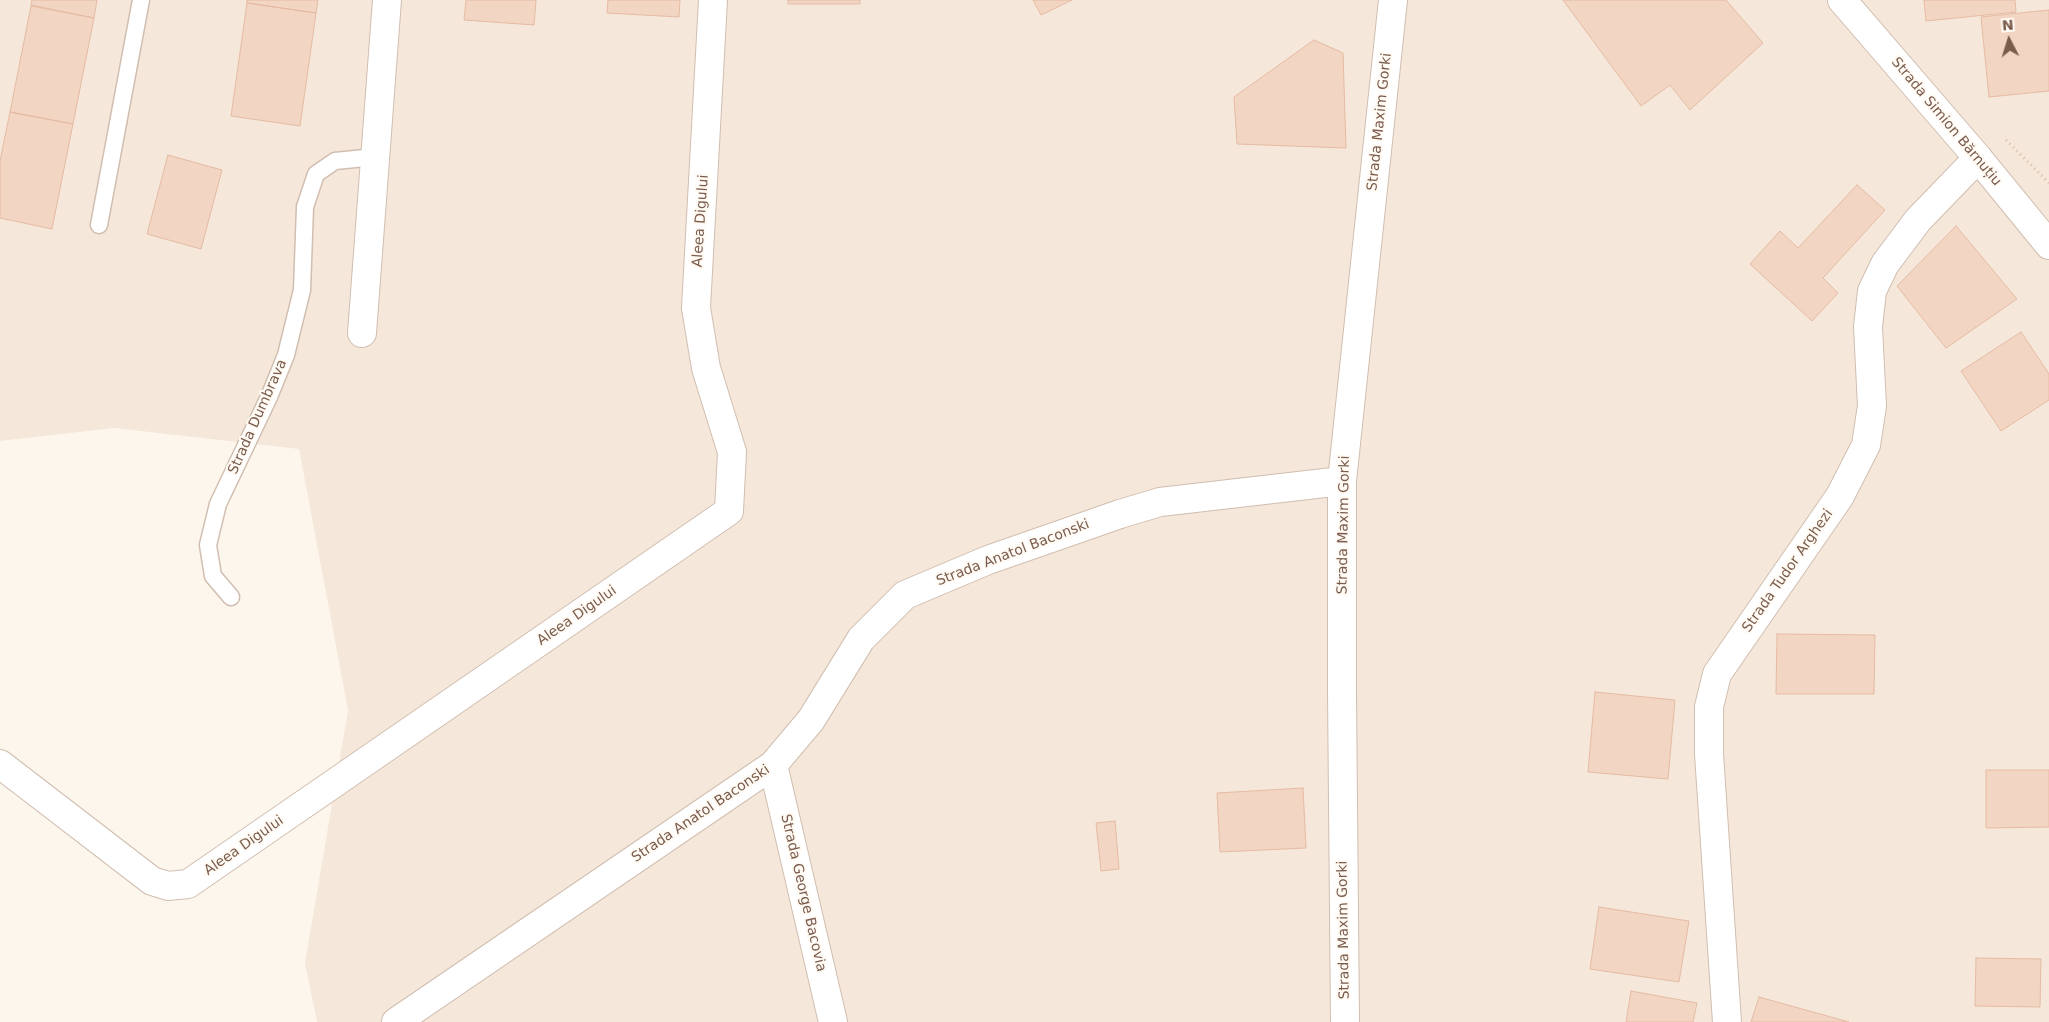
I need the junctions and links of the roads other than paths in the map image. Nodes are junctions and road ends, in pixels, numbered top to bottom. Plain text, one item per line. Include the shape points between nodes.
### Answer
1 (140, 0) edge
2 (387, 0) edge
3 (713, 0) edge
4 (1393, 0) edge
5 (1842, 0) edge
6 (375, 157) junction
7 (1978, 158) junction
8 (99, 225) dead end
9 (2049, 245) edge
10 (362, 333) dead end
11 (1342, 481) junction
12 (231, 597) dead end
13 (0, 764) edge
14 (773, 765) junction
15 (396, 1022) edge
16 (833, 1022) edge
17 (1345, 1022) edge
18 (1727, 1022) edge

1 - 8 lane
2 - 6 street
3 - 13 street, Aleea Digului via 696,308 706,368 732,452 729,511 188,884 168,886 152,881
4 - 11 street, Strada Maxim Gorki
5 - 7 street, Strada Simion Bărnuțiu
6 - 10 street
6 - 12 lane, Strada Dumbrava via 335,161 316,174 305,207 302,290 286,355 218,504 208,545 213,576
7 - 9 street, Strada Simion Bărnuțiu
7 - 18 street, Strada Tudor Arghezi via 1918,220 1885,264 1872,291 1868,328 1872,406 1866,445 1840,496 1717,674 1708,707 1709,754
11 - 14 street, Strada Anatol Baconski via 1160,502 988,560 905,595 861,639 811,720
11 - 17 street, Strada Maxim Gorki
14 - 15 street, Strada Anatol Baconski
14 - 16 street, Strada George Bacovia

